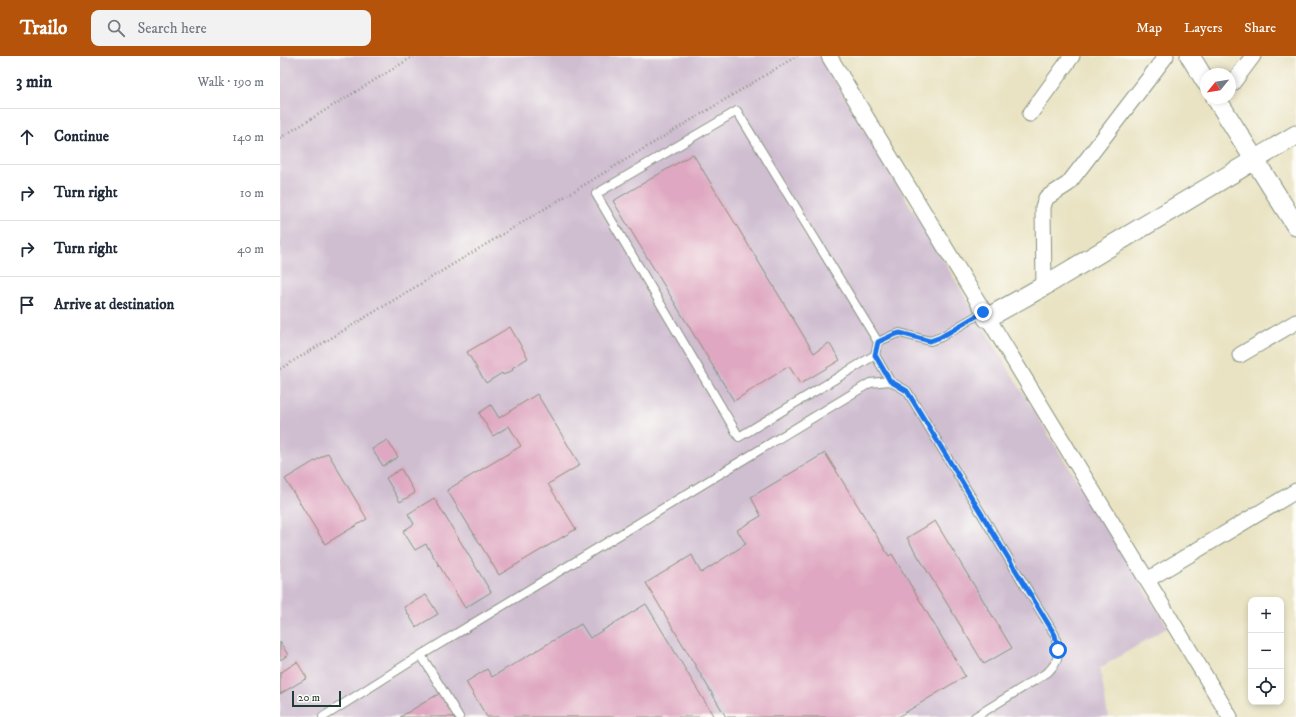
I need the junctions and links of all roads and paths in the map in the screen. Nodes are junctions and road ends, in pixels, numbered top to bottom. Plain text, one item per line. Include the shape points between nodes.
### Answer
1 (414, 56) edge
2 (797, 56) edge
3 (829, 56) edge
4 (1072, 56) edge
5 (1166, 56) edge
6 (1190, 56) edge
7 (1253, 56) edge
8 (1200, 72) edge
9 (1236, 79) edge
10 (1220, 104) edge
11 (1030, 114) dead end
12 (1296, 135) edge
13 (280, 138) edge
14 (1255, 160) junction
15 (1296, 226) edge
16 (1044, 286) junction
17 (985, 315) junction
18 (1296, 322) edge
19 (878, 342) junction
20 (875, 355) junction
21 (1240, 355) dead end
22 (280, 369) edge
23 (890, 381) junction
24 (1296, 491) edge
25 (1148, 580) junction
26 (421, 655) junction
27 (323, 717) edge
28 (460, 717) edge
29 (975, 717) edge
30 (1230, 717) edge

1 - 13 path
2 - 22 path
3 - 17 street
4 - 11 street
5 - 16 street via 1068,184 1046,198 1043,207
6 - 8 street
7 - 9 street
10 - 14 street
12 - 14 street
14 - 15 street
14 - 16 street
16 - 17 street
17 - 19 lane via 930,341 900,333
17 - 25 street
18 - 21 street
19 - 20 lane
19 - 20 lane via 736,111 596,194 739,437
20 - 23 lane
23 - 26 lane via 870,383
23 - 29 lane via 907,391 1055,635 1058,650 1056,664 1048,672
24 - 25 street
25 - 30 street
26 - 27 lane
26 - 28 lane

